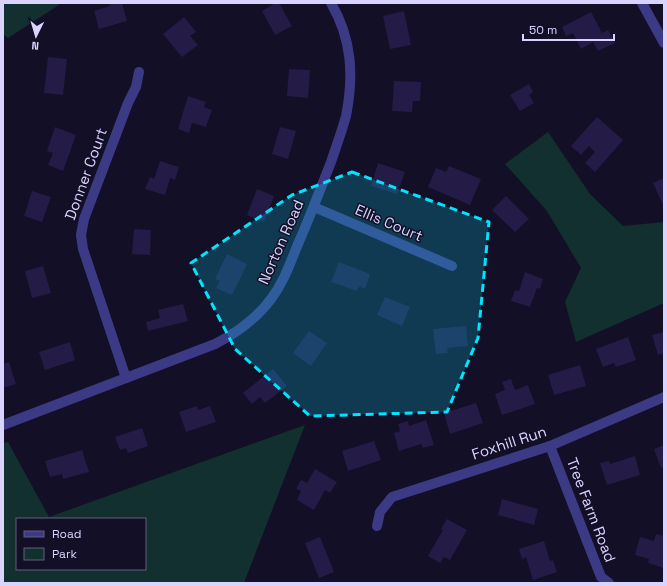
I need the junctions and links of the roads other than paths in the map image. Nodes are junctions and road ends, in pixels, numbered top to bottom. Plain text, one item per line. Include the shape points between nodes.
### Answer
1 (331, 3) edge
2 (642, 3) edge
3 (664, 43) edge
4 (139, 72) dead end
5 (314, 207) junction
6 (452, 266) dead end
7 (126, 378) junction
8 (664, 397) edge
9 (3, 425) edge
10 (550, 446) junction
11 (377, 526) dead end
12 (608, 583) edge

1 - 5 street, Norton Road via 346,37 349,52 350,100 344,126
2 - 3 street
4 - 7 street, Donner Court via 136,87 84,219 81,235 83,249
5 - 6 street, Ellis Court
5 - 7 street, Norton Road via 280,286 252,320 228,338 215,344
7 - 9 street, Norton Road
8 - 10 street, Foxhill Run
10 - 11 street, Foxhill Run via 392,497 380,512
10 - 12 street, Tree Farm Road via 601,577

